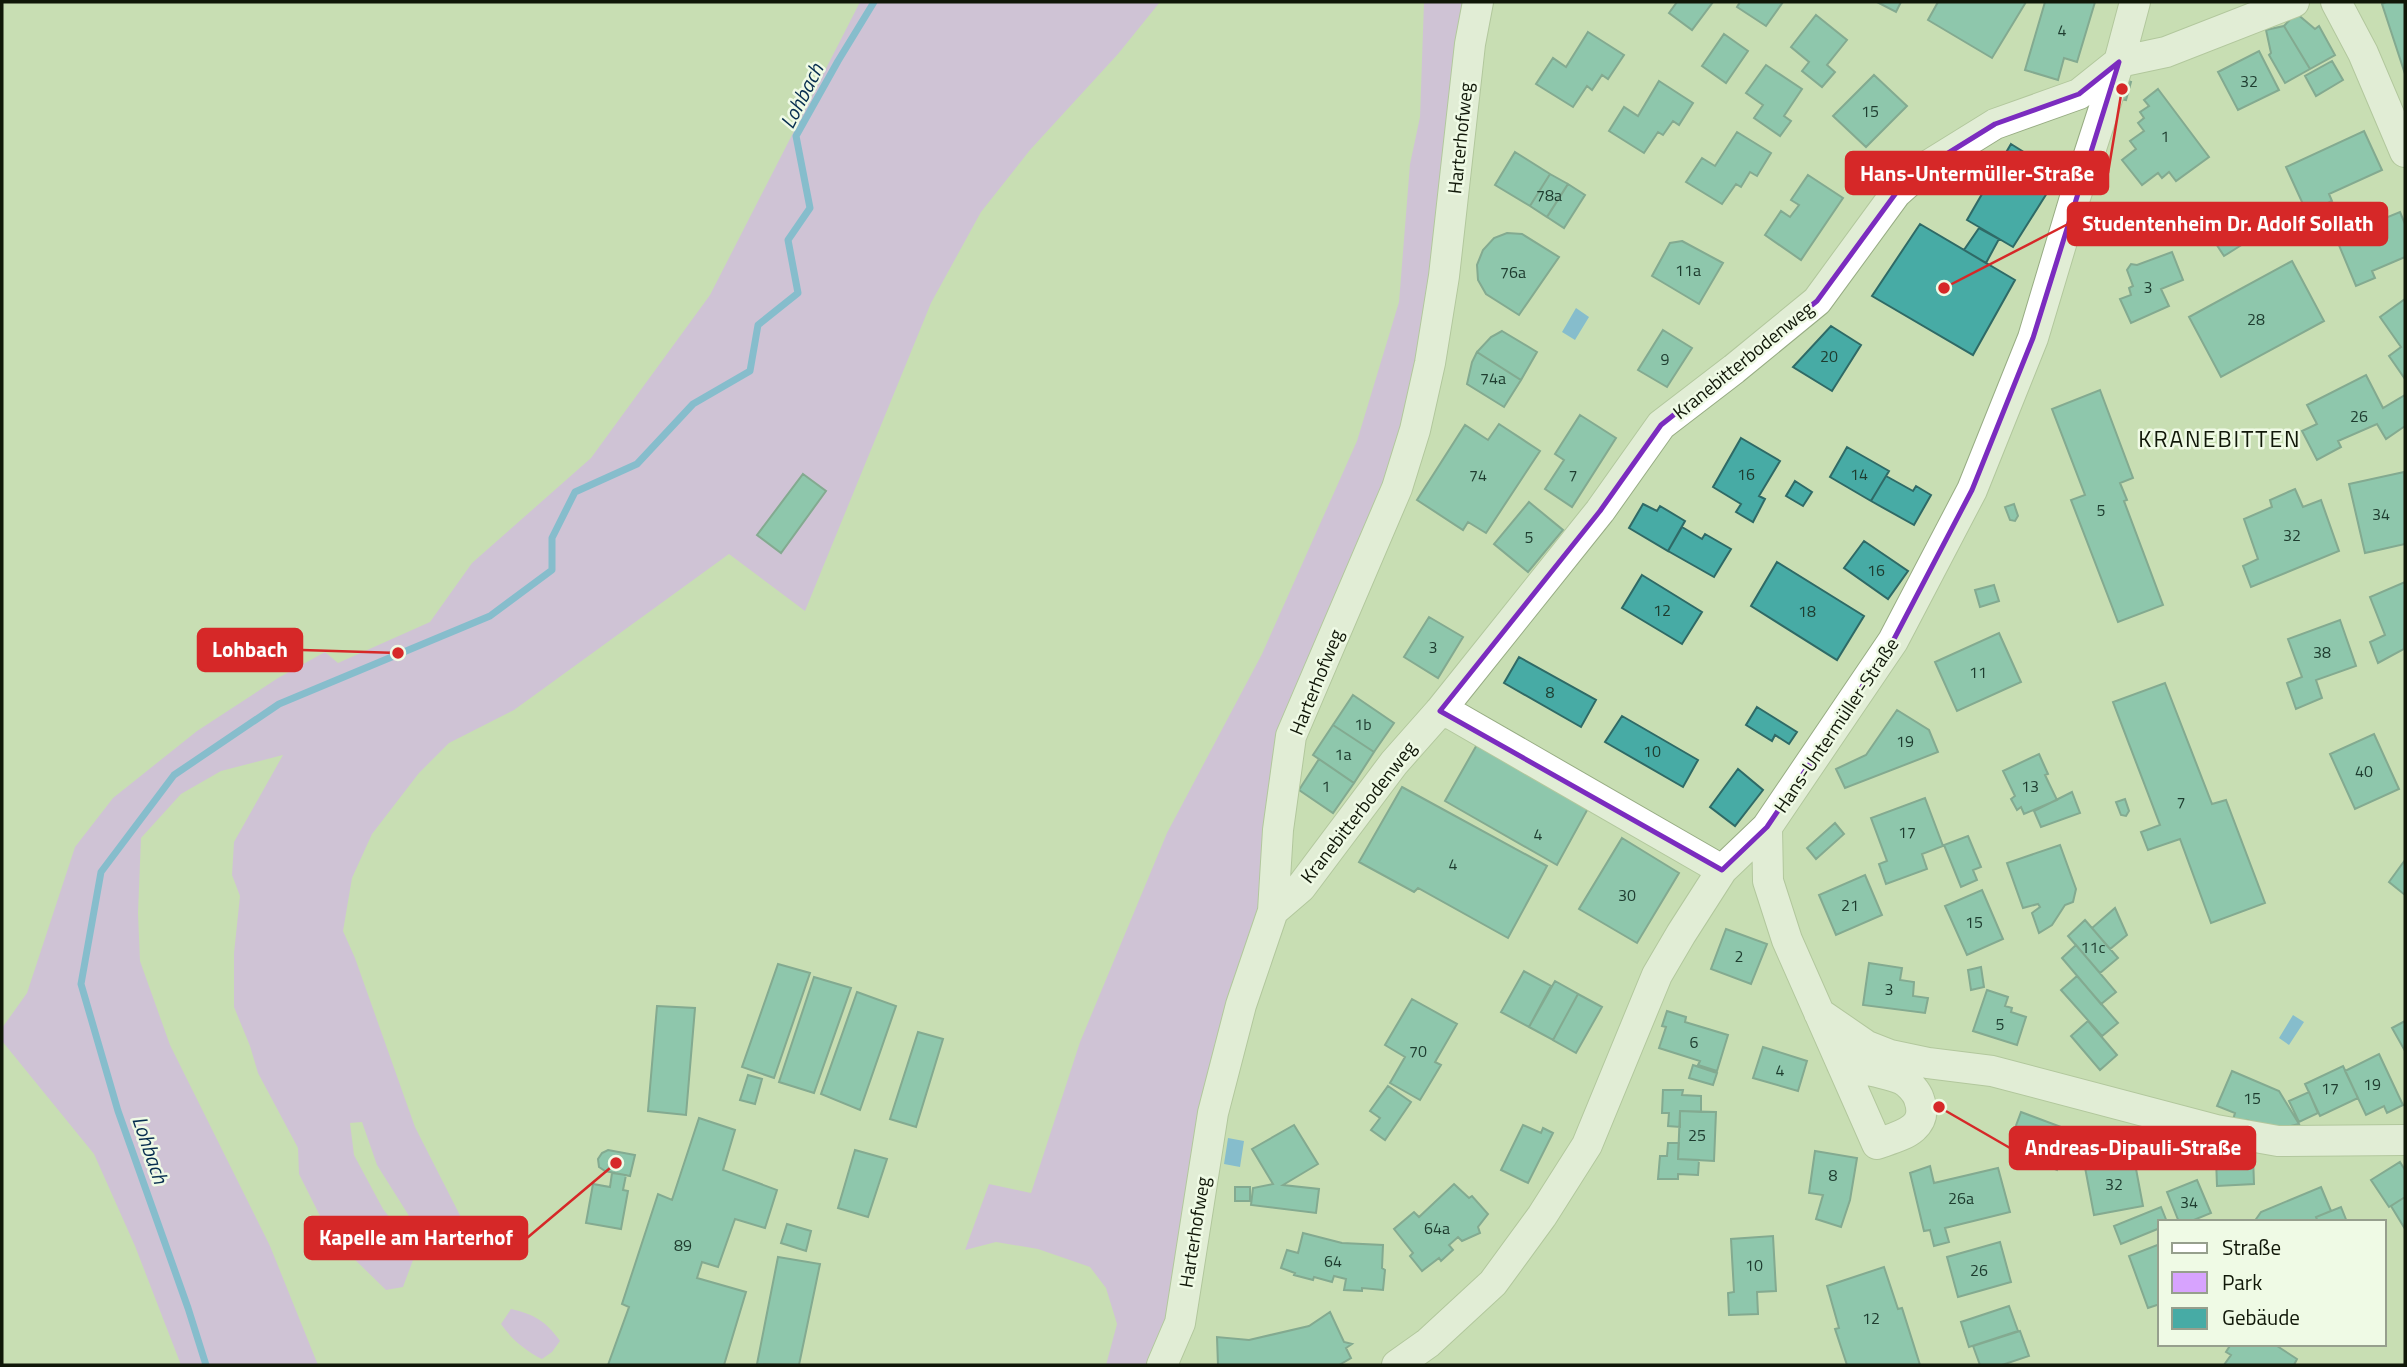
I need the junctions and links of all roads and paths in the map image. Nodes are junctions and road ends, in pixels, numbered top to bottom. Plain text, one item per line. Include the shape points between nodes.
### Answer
1 (1478, 2) edge
2 (2135, 2) edge
3 (2294, 2) edge
4 (2336, 2) edge
5 (2119, 62) junction
6 (2405, 152) edge
7 (1440, 711) junction
8 (1767, 827) junction
9 (1722, 870) junction
10 (1273, 911) junction
11 (1819, 1013) junction
12 (1842, 1065) junction
13 (2405, 1140) edge
14 (1162, 1365) edge
15 (1397, 1365) edge

1 - 10 street, Harterhofweg via 1444,276 1415,430 1397,488 1292,736 1278,830
2 - 5 street, Hans-Untermüller-Straße
3 - 5 street, Kranebitterbodenweg via 2166,52
4 - 6 street
5 - 7 street, Kranebitterbodenweg via 2079,94 1995,124 1924,168 1896,193 1816,301 1661,425 1600,511
5 - 8 street, Hans-Untermüller-Straße via 2033,338 1972,490 1894,641
7 - 9 street
7 - 10 street, Kranebitterbodenweg via 1394,762 1301,887
8 - 9 street, Hans-Untermüller-Straße
8 - 11 street via 1768,881 1787,940
9 - 15 street, Hans-Untermüller-Straße via 1657,975 1587,1145 1542,1216 1493,1283
10 - 14 street, Harterhofweg via 1241,1005 1213,1113 1180,1323
11 - 12 street
11 - 13 street via 1867,1046 1890,1055 1992,1071 2216,1130 2278,1141
12 - 12 street via 1877,1144 1909,1133 1919,1122 1918,1095 1904,1080

